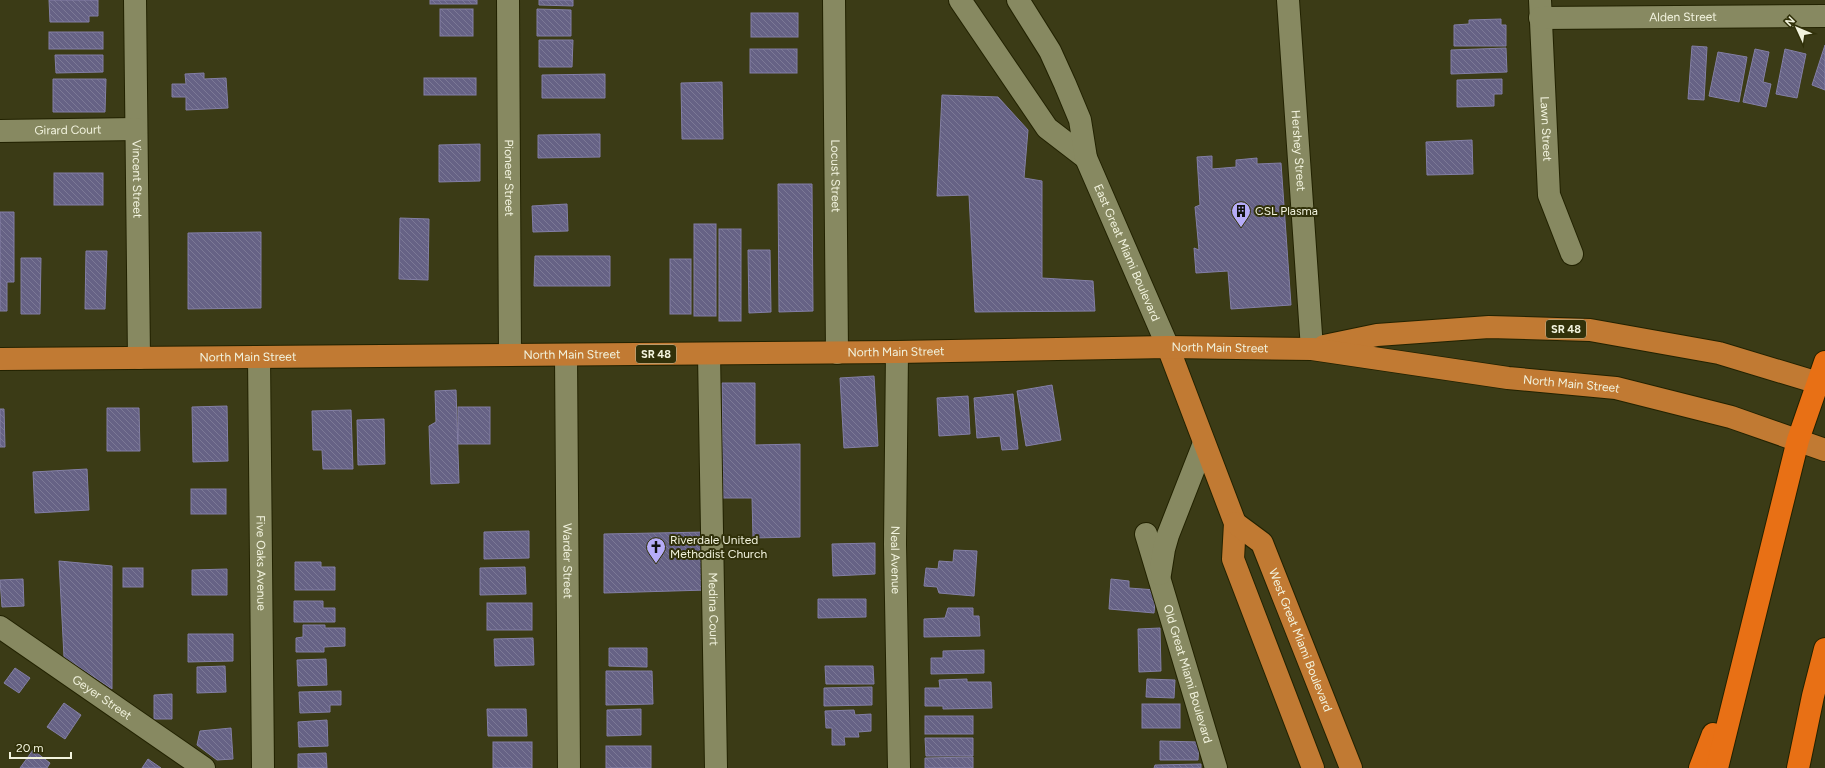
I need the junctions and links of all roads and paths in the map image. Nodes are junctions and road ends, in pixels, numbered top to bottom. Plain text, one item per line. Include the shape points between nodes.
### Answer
1 (135, 0) edge
2 (508, 0) edge
3 (834, 0) edge
4 (960, 0) edge
5 (1018, 0) edge
6 (1288, 0) edge
7 (1540, 9) edge
8 (1825, 16) edge
9 (136, 129) junction
10 (0, 131) edge
11 (1086, 158) junction
12 (1572, 254) dead end
13 (1168, 347) junction
14 (1312, 349) junction
15 (897, 352) junction
16 (837, 353) junction
17 (709, 354) junction
18 (510, 355) junction
19 (566, 355) junction
20 (260, 357) junction
21 (139, 358) junction
22 (0, 359) edge
23 (1825, 362) edge
24 (1821, 384) edge
25 (1798, 440) junction
26 (1204, 443) junction
27 (1825, 450) edge
28 (1235, 523) junction
29 (1146, 534) dead end
30 (1160, 580) junction
31 (0, 626) edge
32 (1825, 649) edge
33 (1732, 705) junction
34 (204, 768) edge
35 (263, 768) edge
36 (569, 768) edge
37 (716, 768) edge
38 (899, 768) edge
39 (1216, 768) edge
40 (1313, 768) edge
41 (1351, 768) edge
42 (1700, 768) edge
43 (1716, 768) edge
44 (1798, 768) edge

1 - 9 street, Vincent Street
2 - 18 street, Pioneer Street
3 - 16 street, Locust Street
4 - 11 street, East Great Miami Boulevard via 1048,128
5 - 11 street, East Great Miami Boulevard via 1050,51 1066,84 1080,120
6 - 14 street, Hershey Street
7 - 8 street, Alden Street
7 - 12 street, Lawn Street via 1549,195
9 - 10 street, Girard Court
9 - 21 street, Vincent Street
11 - 13 street, East Great Miami Boulevard
13 - 14 main road, North Main Street / SR 48
13 - 15 main road, North Main Street / SR 48
13 - 26 main road
14 - 24 main road, North Main Street / SR 48 via 1377,334 1489,327 1590,330 1719,353
14 - 25 main road, North Main Street / SR 48 via 1508,378 1616,388 1731,417
15 - 16 main road, North Main Street / SR 48
15 - 38 street, Neal Avenue via 895,544
16 - 17 main road, North Main Street / SR 48
17 - 19 main road, North Main Street / SR 48
17 - 37 street, Medina Court
18 - 19 main road, North Main Street / SR 48
18 - 20 main road, North Main Street / SR 48
19 - 36 street, Warder Street
20 - 21 main road, North Main Street / SR 48
20 - 35 street, Five Oaks Avenue
21 - 22 main road, North Main Street / SR 48
23 - 24 highway
24 - 25 highway
25 - 27 main road, North Main Street / SR 48
25 - 33 highway
26 - 28 main road
26 - 30 street, Old Great Miami Boulevard via 1164,549
28 - 40 main road via 1233,559
28 - 41 main road, West Great Miami Boulevard via 1262,543
29 - 30 street, Old Great Miami Boulevard
30 - 39 street, Old Great Miami Boulevard
31 - 34 street, Geyer Street
32 - 44 highway
33 - 42 highway via 1714,730
33 - 43 highway

